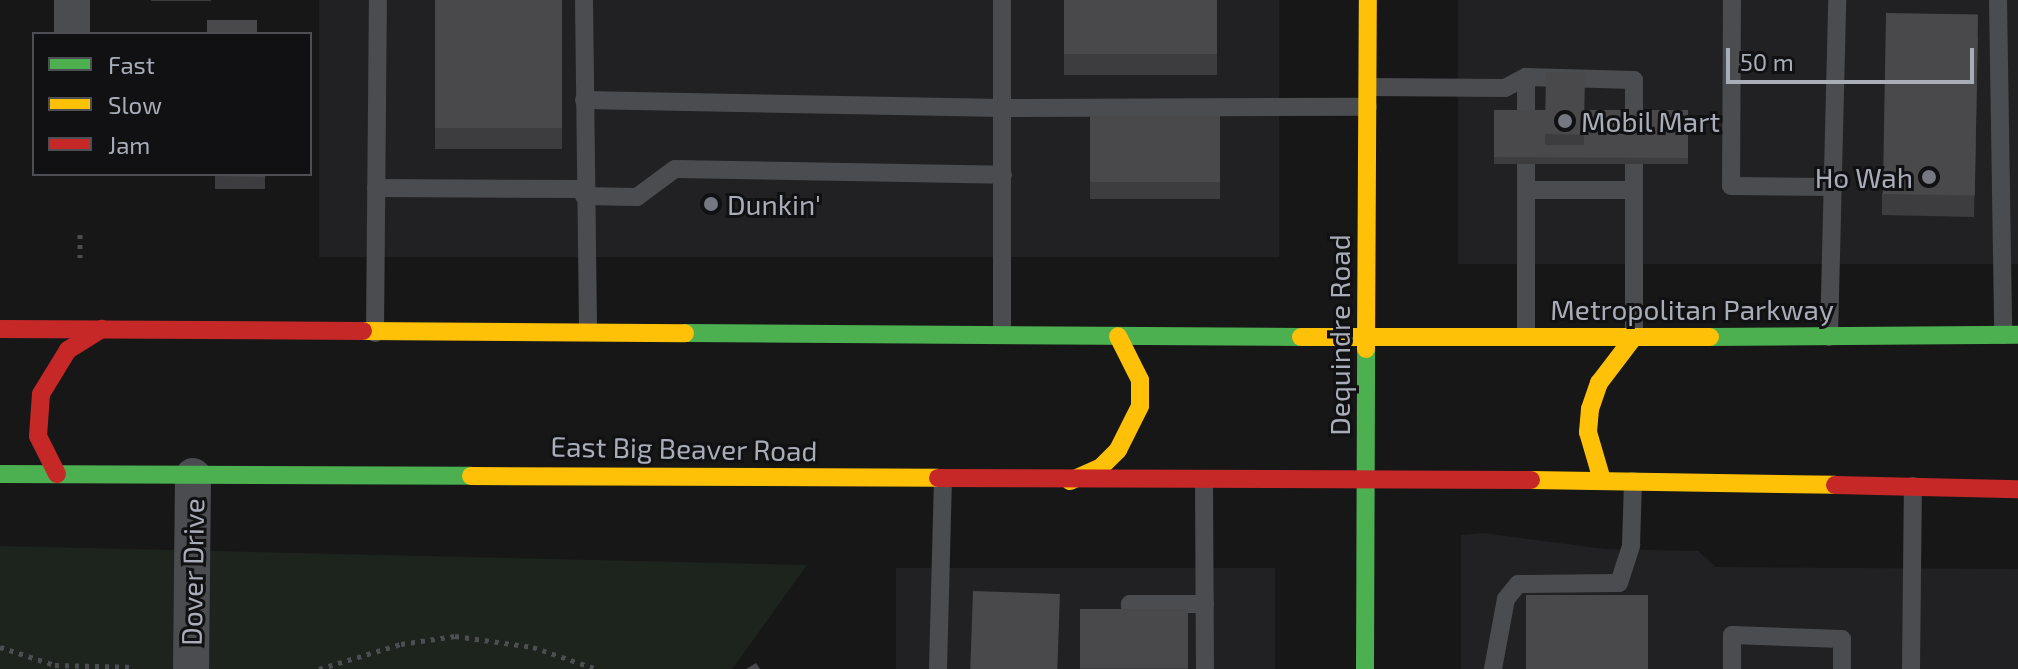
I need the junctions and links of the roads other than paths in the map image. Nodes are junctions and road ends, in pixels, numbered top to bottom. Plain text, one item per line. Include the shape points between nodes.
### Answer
1 (72, 0) edge
2 (378, 0) edge
3 (584, 0) edge
4 (1002, 0) edge
5 (1368, 0) edge
6 (1732, 0) edge
7 (1837, 0) edge
8 (1998, 0) edge
9 (72, 32) edge
10 (1526, 77) junction
11 (1368, 87) junction
12 (584, 100) junction
13 (1368, 107) junction
14 (1002, 108) junction
15 (2011, 150) edge
16 (1003, 175) junction
17 (1829, 187) junction
18 (376, 188) junction
19 (1526, 190) junction
20 (1633, 190) junction
21 (584, 193) junction
22 (0, 329) edge
23 (102, 329) junction
24 (588, 332) junction
25 (375, 333) junction
26 (1002, 335) junction
27 (2010, 335) edge
28 (1118, 336) junction
29 (1366, 337) junction
30 (1526, 337) junction
31 (1634, 337) junction
32 (1829, 337) junction
33 (0, 474) edge
34 (57, 474) junction
35 (193, 476) junction
36 (943, 479) junction
37 (1602, 480) junction
38 (1070, 481) junction
39 (1633, 481) junction
40 (1204, 482) junction
41 (1367, 482) junction
42 (1913, 486) junction
43 (2018, 489) edge
44 (1205, 604) junction
45 (1131, 626) edge
46 (1732, 668) edge
47 (191, 669) edge
48 (938, 669) edge
49 (1205, 669) edge
50 (1365, 669) edge
51 (1493, 669) edge
52 (1842, 669) edge
53 (1911, 669) edge

1 - 9 street
2 - 18 lane
3 - 12 lane
4 - 14 lane
5 - 11 main road, Dequindre Road
6 - 17 lane via 1731,186
7 - 17 lane via 1834,169
8 - 15 lane
10 - 11 lane via 1505,88
10 - 19 lane
10 - 20 lane via 1634,80
11 - 13 main road, Dequindre Road
12 - 14 lane
12 - 21 lane
13 - 14 lane
13 - 29 main road, Dequindre Road
14 - 16 lane
15 - 27 lane
16 - 21 lane via 675,169 637,197
16 - 26 lane
17 - 32 lane
18 - 21 lane
18 - 25 lane
19 - 20 lane
19 - 30 lane
20 - 31 lane
21 - 24 lane
22 - 23 main road
23 - 25 main road
23 - 34 main road via 68,350 41,394 38,436
24 - 25 main road
24 - 26 main road
26 - 28 main road
27 - 32 main road, Metropolitan Parkway
28 - 29 main road
28 - 38 main road via 1140,380 1140,406 1118,450 1101,467
29 - 30 main road, Metropolitan Parkway
29 - 41 main road, Dequindre Road
30 - 31 main road, Metropolitan Parkway
31 - 32 main road, Metropolitan Parkway
31 - 37 main road via 1599,383 1590,409 1588,432
33 - 34 main road, East Big Beaver Road
34 - 35 main road, East Big Beaver Road
35 - 36 main road, East Big Beaver Road
35 - 47 street, Dover Drive
36 - 38 main road, East Big Beaver Road
36 - 48 lane
37 - 39 main road
37 - 41 main road
38 - 40 main road, East Big Beaver Road
39 - 42 main road
39 - 51 lane via 1631,545 1619,583 1518,584 1506,599
40 - 41 main road, East Big Beaver Road
40 - 44 lane
41 - 50 main road, Dequindre Road
42 - 43 main road
42 - 53 lane
44 - 45 lane via 1130,604
44 - 49 lane
46 - 52 lane via 1732,635 1842,639

